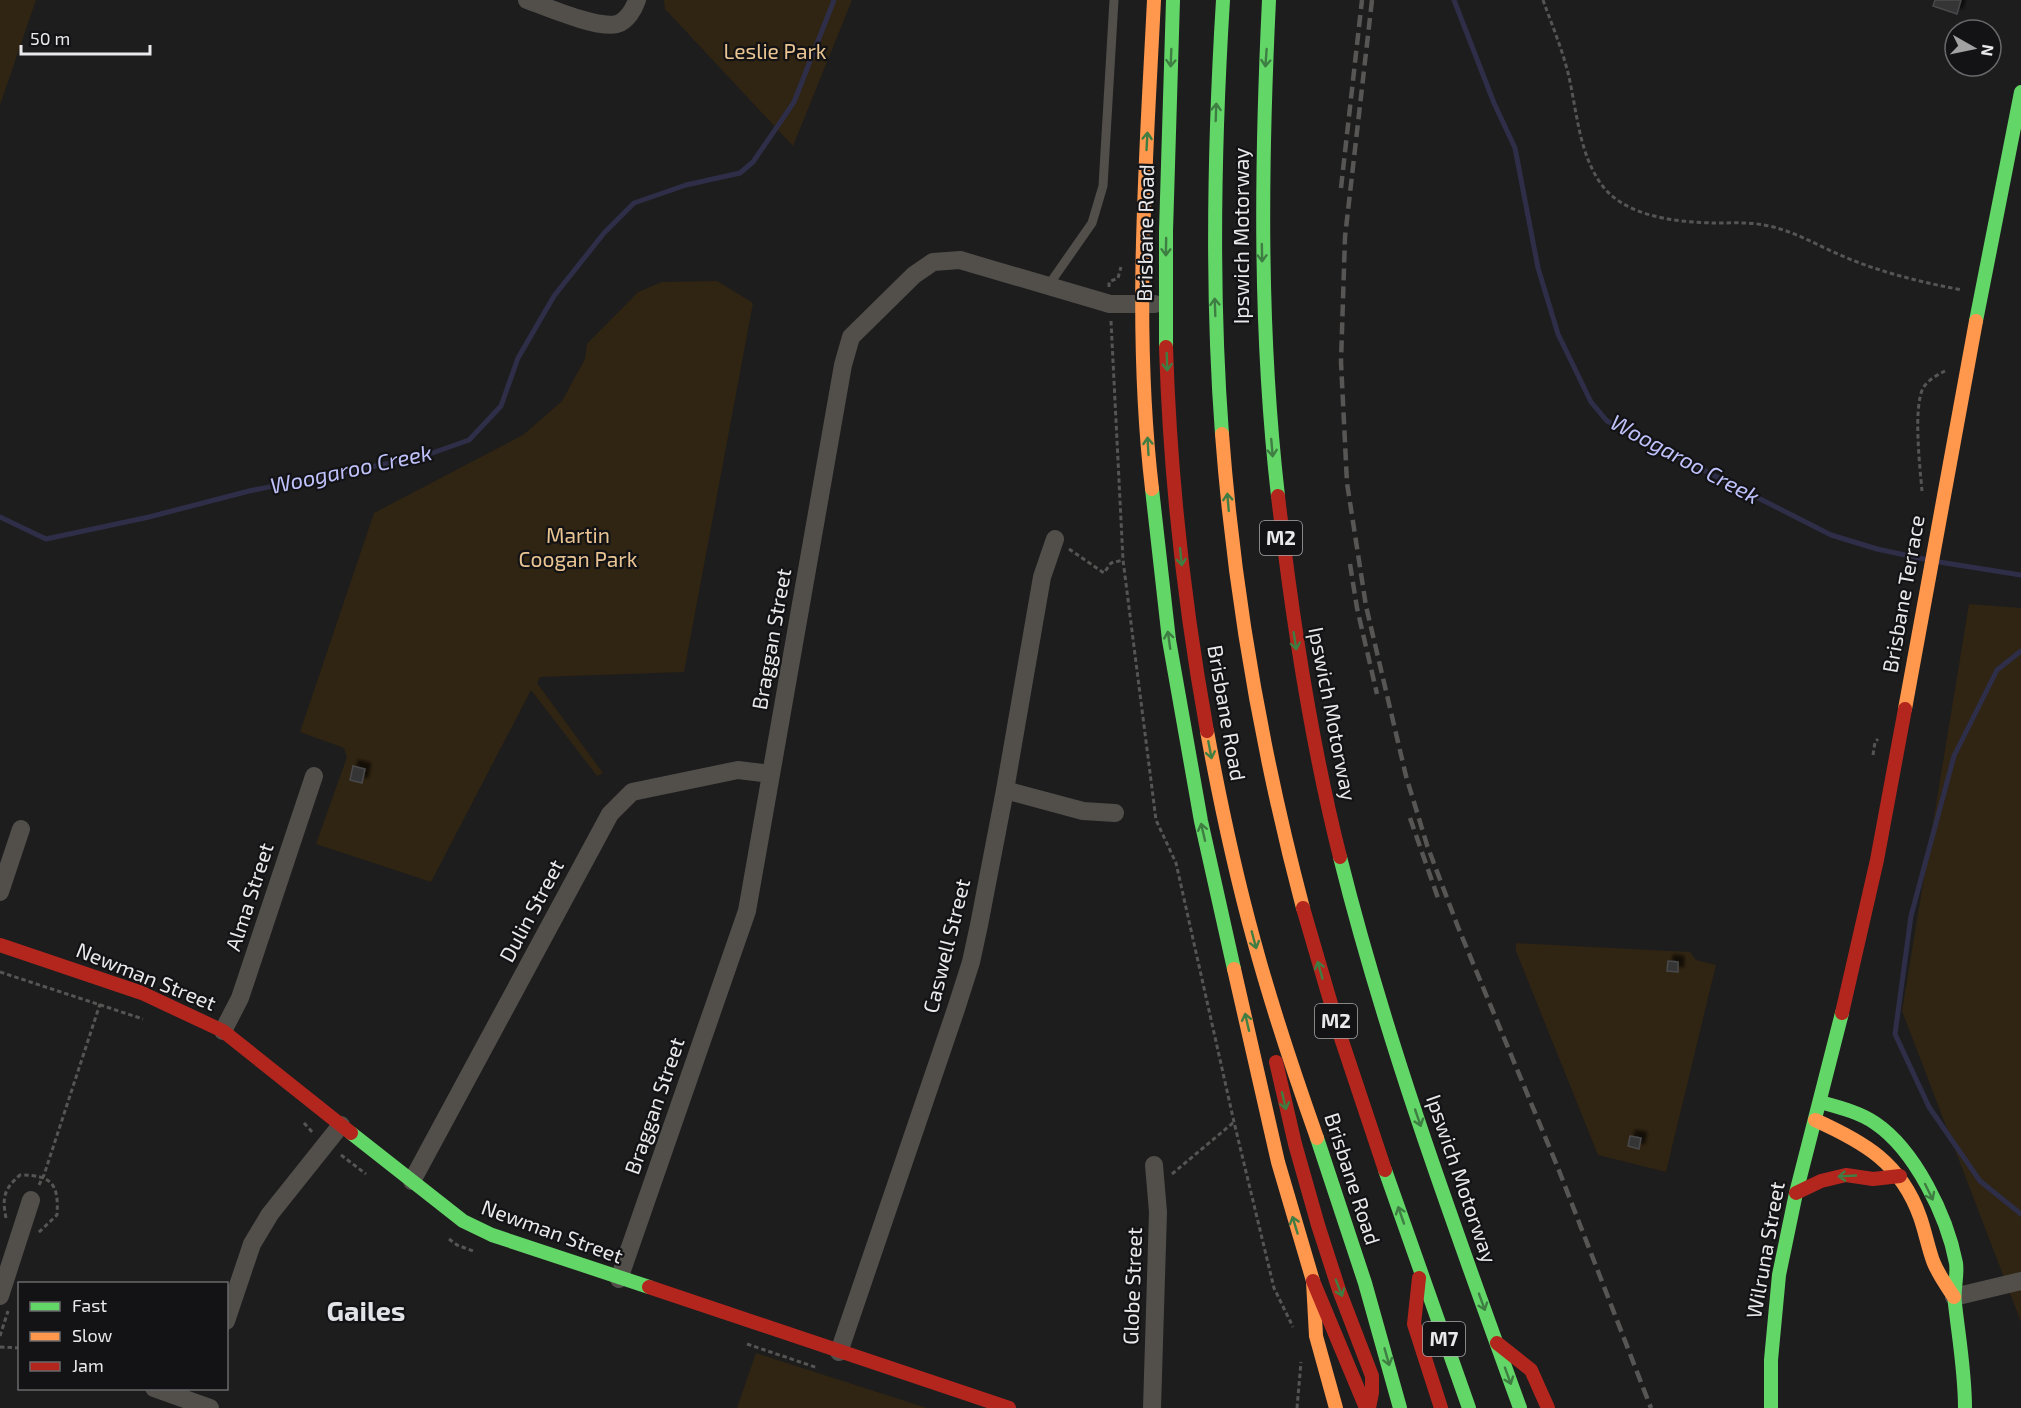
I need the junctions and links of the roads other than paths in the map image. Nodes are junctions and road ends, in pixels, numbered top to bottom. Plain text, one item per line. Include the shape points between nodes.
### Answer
1 (527, 0) edge
2 (1113, 0) edge
3 (1154, 0) edge
4 (1173, 0) edge
5 (1223, 0) edge
6 (1269, 0) edge
7 (635, 5) edge
8 (2021, 92) edge
9 (1048, 286) junction
10 (1143, 304) junction
11 (1165, 304) junction
12 (1055, 540) road end
13 (771, 774) junction
14 (314, 776) dead end
15 (1005, 790) junction
16 (1115, 813) dead end
17 (21, 829) dead end
18 (0, 892) edge
19 (0, 945) edge
20 (1271, 1003) junction
21 (223, 1031) junction
22 (1820, 1102) junction
23 (1815, 1120) junction
24 (341, 1125) junction
25 (1154, 1165) dead end
26 (1900, 1176) junction
27 (412, 1181) junction
28 (1796, 1193) junction
29 (31, 1200) road end
30 (1420, 1270) junction
31 (619, 1279) junction
32 (1313, 1281) junction
33 (2021, 1281) edge
34 (0, 1296) edge
35 (1954, 1297) junction
36 (228, 1315) edge
37 (1497, 1343) junction
38 (839, 1352) junction
39 (158, 1390) edge
40 (203, 1402) edge
41 (1009, 1408) edge
42 (1152, 1408) edge
43 (1336, 1408) edge
44 (1367, 1408) edge
45 (1400, 1408) edge
46 (1441, 1408) edge
47 (1469, 1408) edge
48 (1520, 1408) edge
49 (1548, 1408) edge
50 (1771, 1408) edge
51 (1965, 1408) edge

1 - 7 street via 596,24 618,24
2 - 9 lane via 1103,186 1092,223
10 -> 3 main road, Brisbane Road
4 -> 11 main road, Brisbane Road
30 -> 5 main road, Ipswich Motorway / M2 via 1303,910 1271,767 1243,613 1228,504 1215,311 1214,178
6 -> 37 main road, Ipswich Motorway / M2 via 1262,157 1263,327 1284,570 1301,675 1324,790 1383,1016
8 - 22 main road, Brisbane Terrace via 1875,870
9 - 10 street, Braggan Street via 1110,304
9 - 13 street, Braggan Street via 960,260 933,262 914,274 851,338 843,364
10 - 11 street, Braggan Street
32 -> 10 main road, Brisbane Road via 1278,1162 1184,734 1157,548 1143,366
11 -> 20 main road, Brisbane Road via 1175,493 1192,645 1229,840
12 - 15 street, Caswell Street via 1042,577
13 - 27 street, Dulin Street via 738,770 632,792 610,814
13 - 31 street, Braggan Street via 747,911
14 - 21 street, Alma Street via 240,998
15 - 16 street via 1083,812
15 - 38 street, Caswell Street via 971,962
17 - 18 street
19 - 21 main road, Newman Street via 186,1010
20 -> 44 main road via 1268,1027 1310,1201 1372,1376
20 -> 45 main road, Brisbane Road via 1340,1206
21 - 24 main road, Newman Street
22 - 23 main road, Wilruna Street
22 -> 35 main road via 1872,1122 1892,1137 1911,1161 1936,1206 1951,1245 1957,1265
23 - 26 main road via 1858,1140
23 - 28 main road, Wilruna Street
24 - 27 main road, Newman Street
24 - 36 street via 270,1214 252,1244
25 - 42 street, Globe Street via 1157,1186
26 -> 28 main road via 1873,1179 1846,1175
26 - 35 main road via 1919,1214 1938,1272
27 - 31 main road, Newman Street via 463,1221 492,1235
28 - 50 main road, Wilruna Street via 1779,1275
29 - 34 street
30 - 46 main road, M2 via 1414,1324
30 - 47 main road, Ipswich Motorway / M7
31 - 38 main road, Newman Street
32 - 43 main road, Brisbane Road via 1316,1336
32 - 44 main road
33 - 35 street
35 - 51 main road
37 -> 48 main road, Ipswich Motorway
37 - 49 main road via 1531,1370
38 - 41 main road, Newman Street
39 - 40 street

